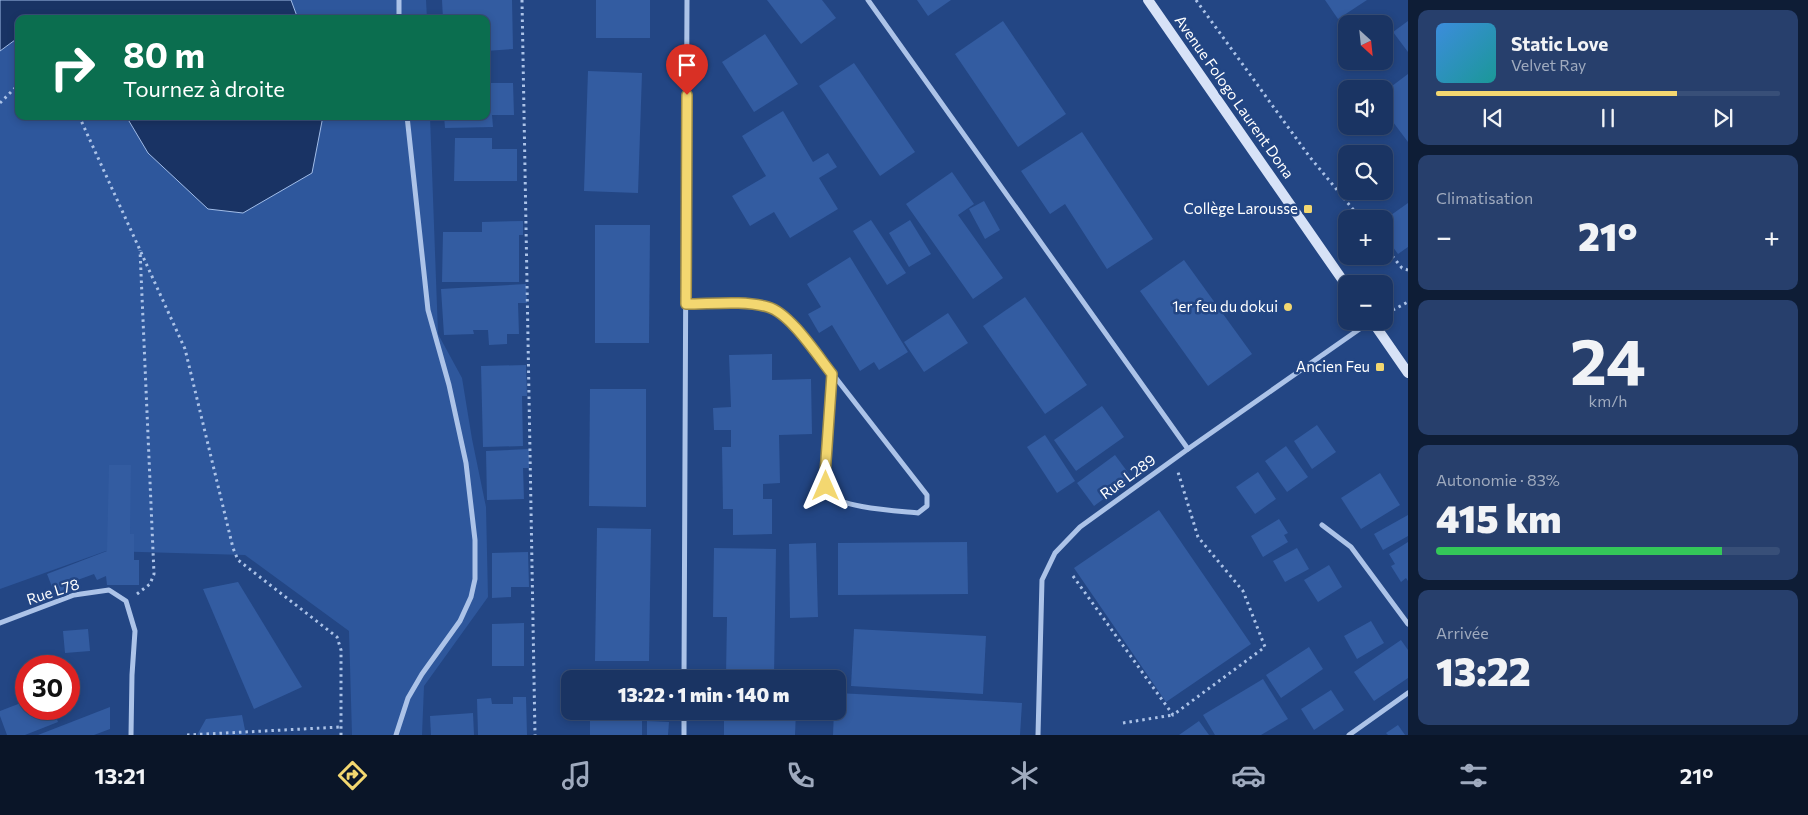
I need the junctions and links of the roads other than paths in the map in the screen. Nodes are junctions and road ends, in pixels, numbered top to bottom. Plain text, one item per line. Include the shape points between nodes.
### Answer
1 (399, 0) edge
2 (687, 0) edge
3 (868, 0) edge
4 (1148, 0) edge
5 (400, 15) edge
6 (407, 120) edge
7 (1339, 275) edge
8 (686, 304) junction
9 (1358, 330) edge
10 (1377, 330) edge
11 (1408, 373) edge
12 (832, 374) junction
13 (1188, 449) junction
14 (1322, 525) dead end
15 (0, 623) edge
16 (1408, 624) edge
17 (684, 670) edge
18 (1408, 693) edge
19 (684, 720) edge
20 (131, 735) edge
21 (396, 735) edge
22 (684, 735) edge
23 (1038, 735) edge
24 (1348, 735) edge

1 - 5 street
2 - 8 street
3 - 13 street
4 - 7 main road, Avenue Fologo Laurent Dona
6 - 21 street via 428,310 454,404 466,463 475,540 475,579 472,598 460,621 408,698
8 - 12 street via 769,307 793,323
8 - 17 street
9 - 13 street, Rue L289
10 - 11 main road
12 - 12 street via 825,475 829,493 843,503 918,513 927,506 927,496
13 - 23 street, Rue L289 via 1080,527 1055,553 1042,580
14 - 16 street via 1351,547
15 - 20 street, Rue L78 via 74,595 109,590 126,601 135,631
18 - 24 street
19 - 22 street

